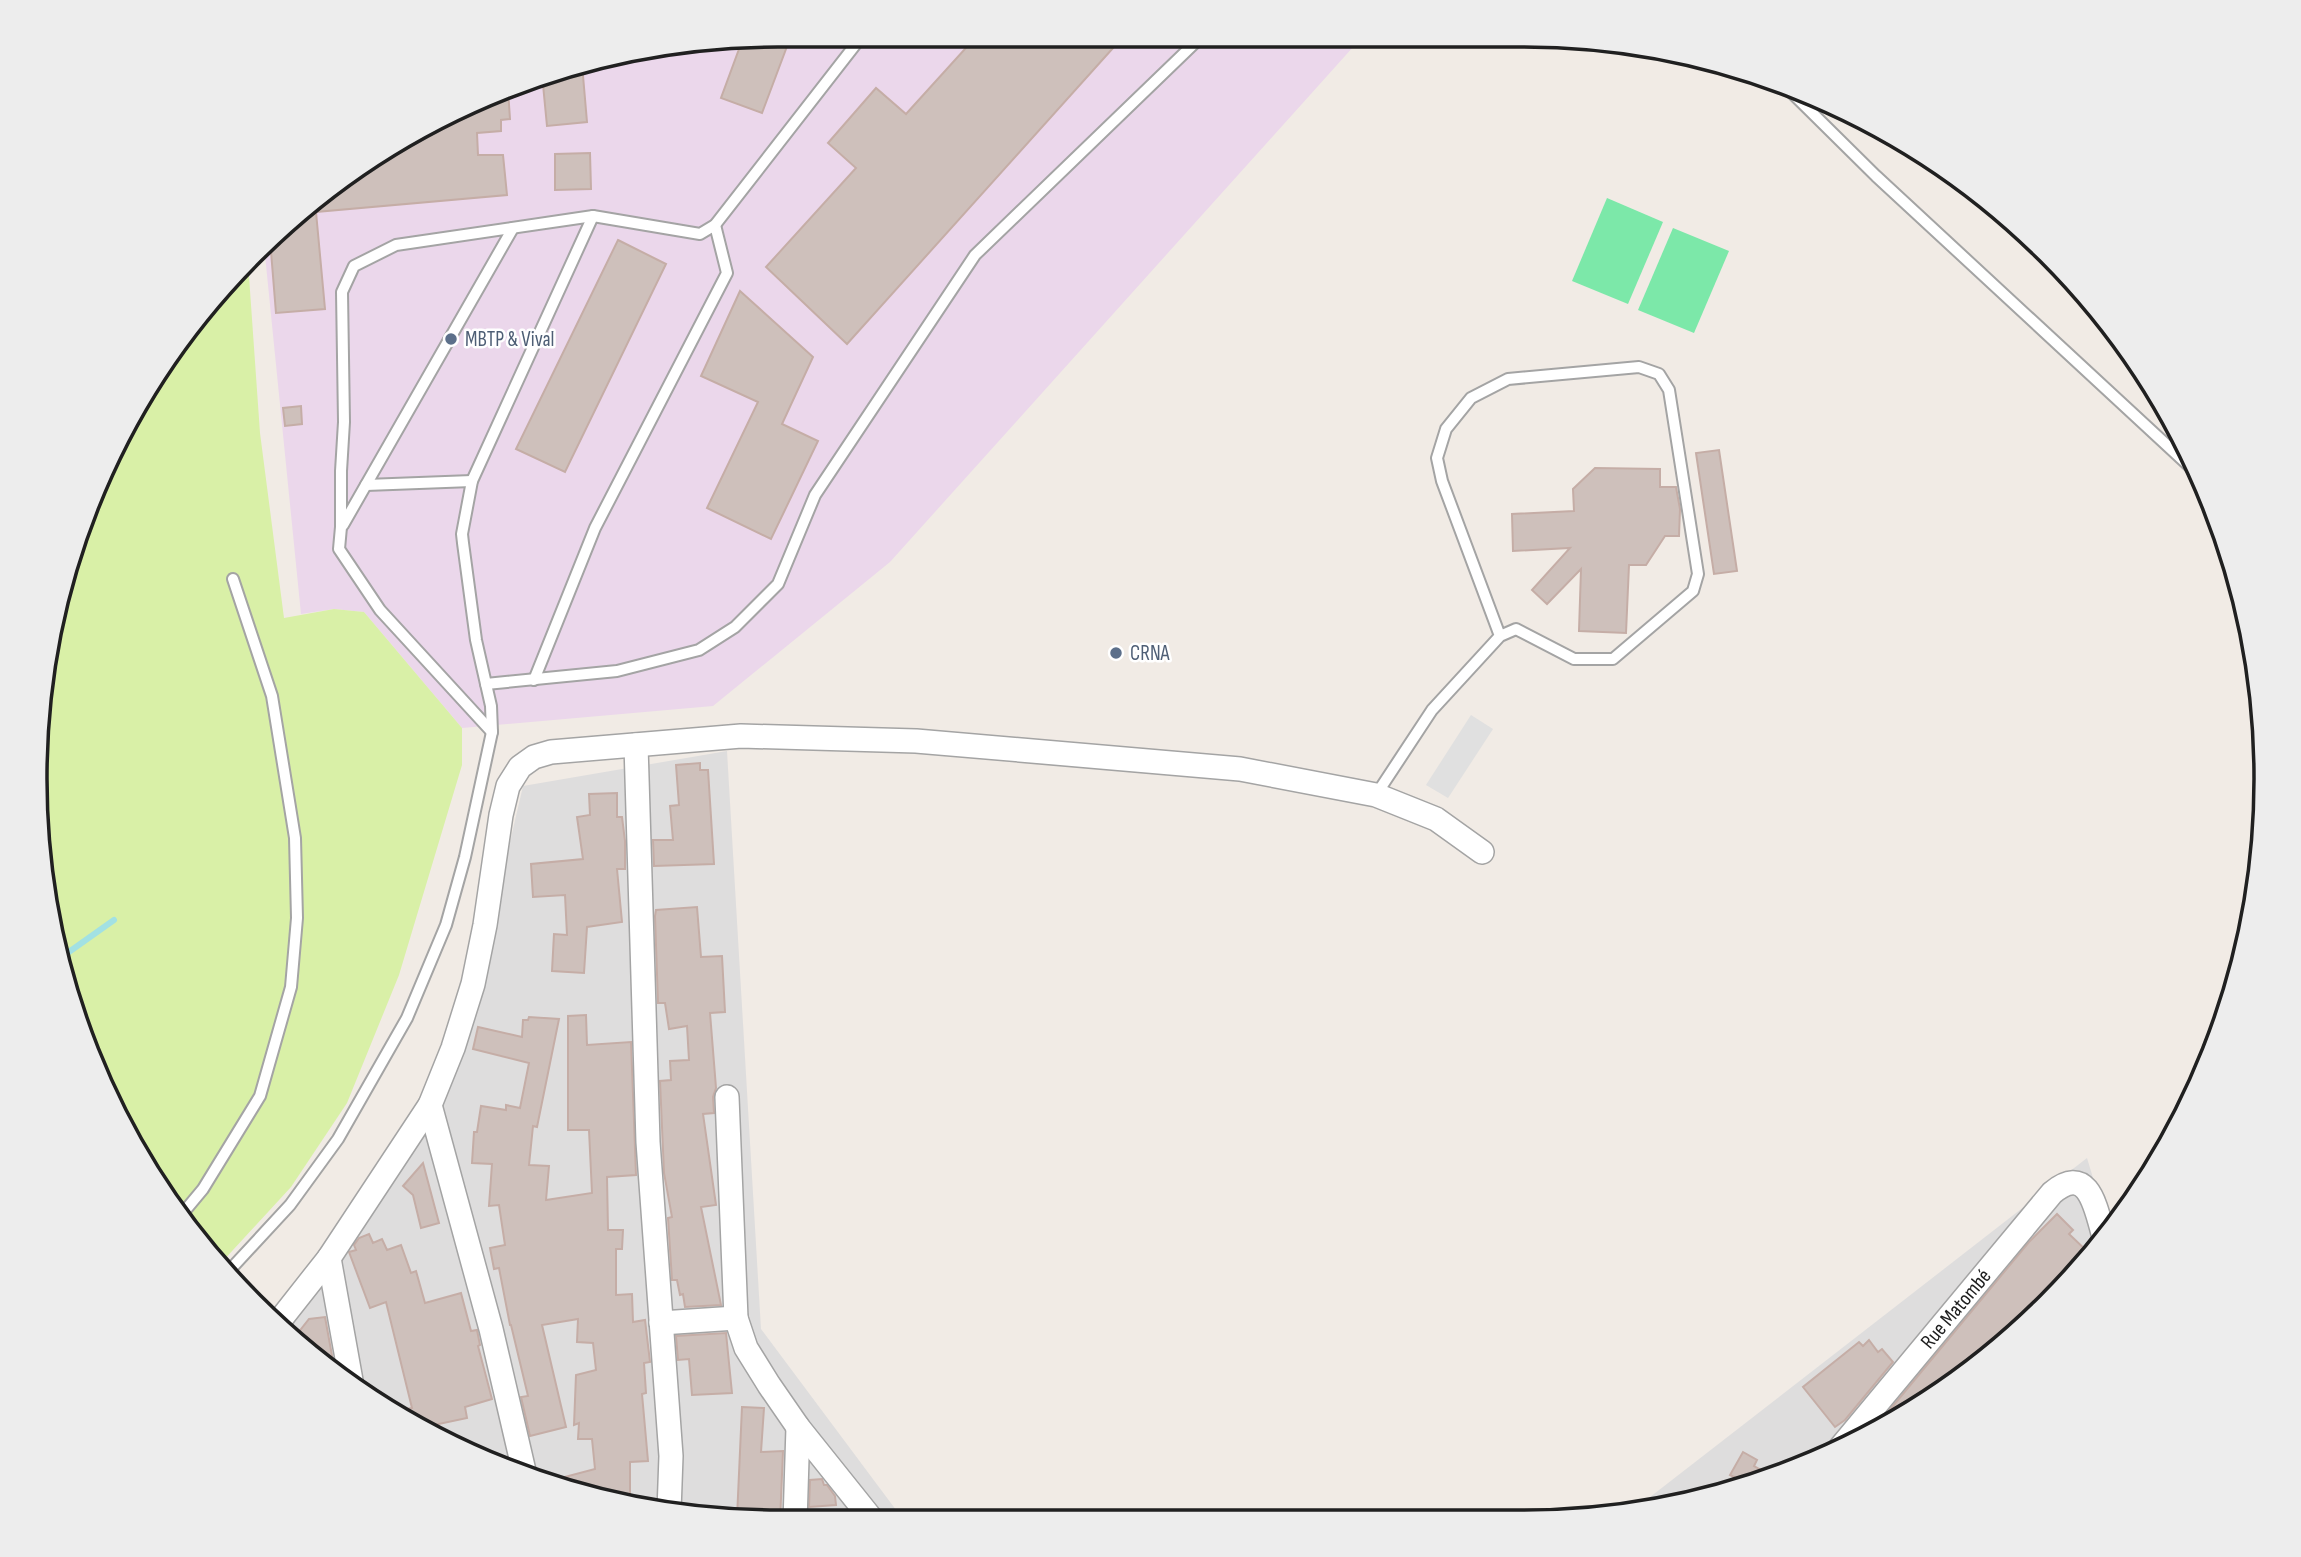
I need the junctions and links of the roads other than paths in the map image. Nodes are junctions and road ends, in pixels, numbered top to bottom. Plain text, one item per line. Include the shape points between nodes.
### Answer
1 (854, 47) edge
2 (1191, 47) edge
3 (1802, 103) edge
4 (593, 216) junction
5 (715, 225) junction
6 (513, 228) junction
7 (2178, 456) edge
8 (472, 481) junction
9 (366, 485) junction
10 (341, 527) junction
11 (233, 579) dead end
12 (1500, 636) junction
13 (534, 680) junction
14 (486, 684) junction
15 (492, 732) junction
16 (636, 745) junction
17 (1376, 794) junction
18 (1482, 852) dead end
19 (727, 1097) dead end
20 (430, 1105) junction
21 (187, 1208) edge
22 (2101, 1226) edge
23 (329, 1258) junction
24 (234, 1266) edge
25 (283, 1316) edge
26 (736, 1318) junction
27 (661, 1323) junction
28 (349, 1371) edge
29 (797, 1427) junction
30 (1856, 1429) edge
31 (522, 1463) edge
32 (669, 1501) edge
33 (795, 1510) edge
34 (864, 1510) edge

1 - 5 lane
2 - 13 lane via 975,256 815,495 778,584 735,627 699,650 617,671
3 - 7 lane
4 - 5 lane via 700,234
4 - 6 lane
4 - 8 lane
5 - 13 lane via 727,272 596,528
6 - 9 lane
6 - 10 lane via 396,245 354,266 342,292
8 - 9 lane
8 - 14 lane via 462,534
9 - 10 lane
10 - 15 lane via 339,549 380,610
11 - 21 lane via 272,696 295,838 297,918 291,987 260,1096
12 - 12 lane via 1442,481 1437,458 1446,429 1471,398 1508,379 1639,368 1659,374 1669,390 1698,574 1693,591 1613,659 1574,659 1516,629
12 - 17 lane via 1432,710
13 - 14 lane
14 - 15 lane
15 - 24 lane via 446,925 407,1018 338,1139 290,1205
16 - 17 street via 741,736 916,741 1240,769
16 - 20 street via 534,757 520,767 508,786 473,984
16 - 27 street via 648,1142
17 - 18 street via 1436,819
19 - 26 street
20 - 23 street
20 - 31 street
22 - 30 street, Rue Matombé via 2086,1188 2079,1183 2062,1184
23 - 25 street
23 - 28 street
26 - 27 street
26 - 29 street via 746,1348
27 - 32 street via 671,1456
29 - 33 street
29 - 34 street

